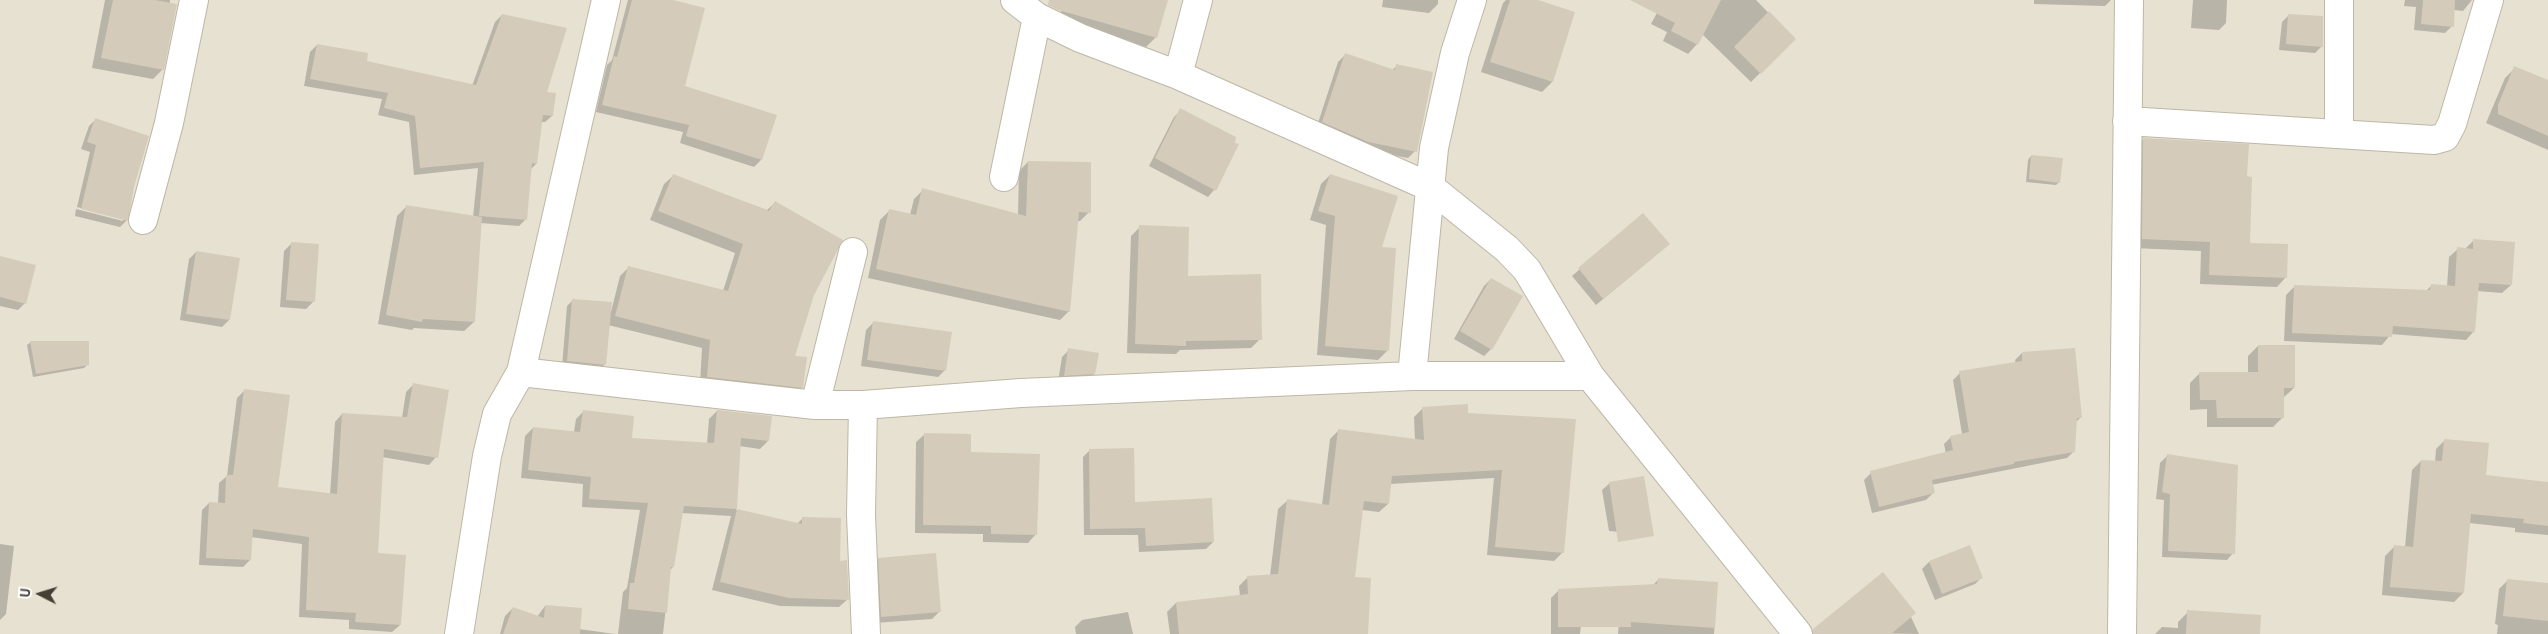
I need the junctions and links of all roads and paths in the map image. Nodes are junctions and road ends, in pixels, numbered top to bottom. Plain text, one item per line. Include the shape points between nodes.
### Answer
1 (194, 0) edge
2 (606, 0) edge
3 (1015, 0) edge
4 (1198, 0) edge
5 (1472, 0) edge
6 (2129, 0) edge
7 (2339, 0) edge
8 (2489, 0) edge
9 (1037, 17) junction
10 (1178, 75) junction
11 (2127, 121) junction
12 (2339, 134) junction
13 (1004, 177) dead end
14 (1430, 188) junction
15 (142, 220) dead end
16 (853, 252) dead end
17 (521, 372) junction
18 (1412, 376) junction
19 (1590, 376) junction
20 (815, 405) junction
21 (862, 405) junction
22 (459, 634) edge
23 (866, 634) edge
24 (1798, 634) edge
25 (2122, 634) edge

1 - 15 street via 170,123
2 - 17 street
3 - 9 street
4 - 10 street
5 - 14 street via 1455,53 1434,148
6 - 11 street
7 - 12 street
8 - 12 street via 2452,124 2444,137 2434,140
9 - 10 street via 1080,38
9 - 13 street
10 - 14 street
11 - 12 street
11 - 25 street
14 - 18 street
14 - 19 street via 1507,249 1527,270
16 - 20 street
17 - 20 street
17 - 22 street via 497,414 487,456
18 - 19 street
18 - 21 street via 1022,393
19 - 24 street
20 - 21 street
21 - 23 street via 861,515

